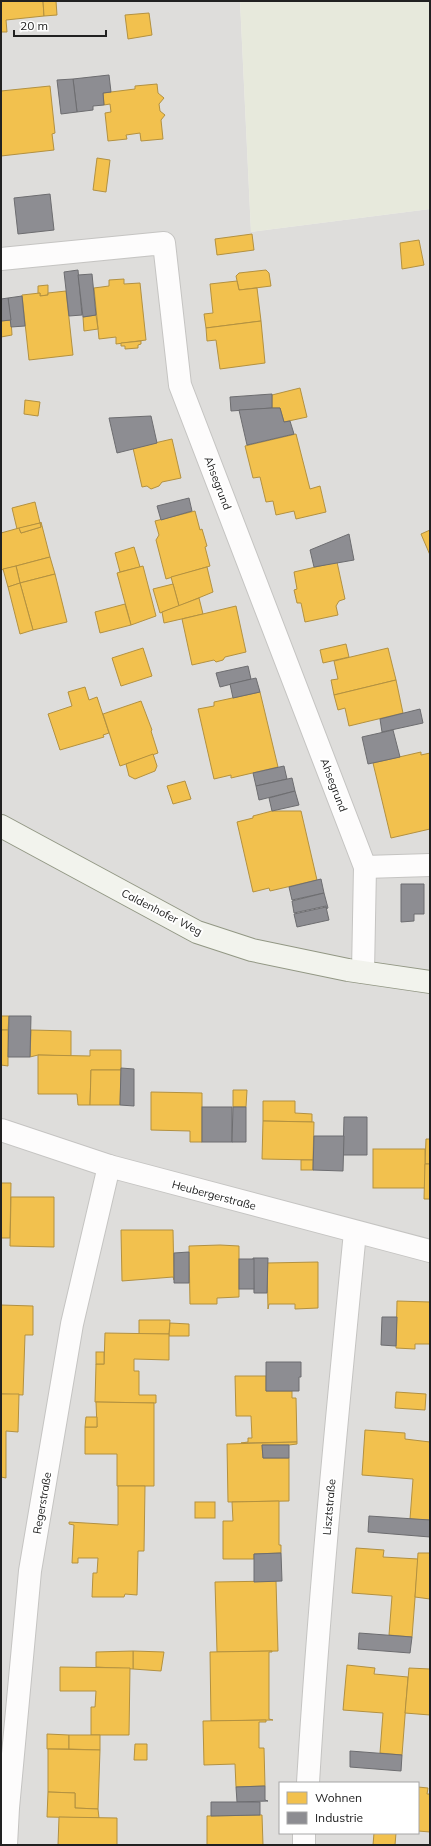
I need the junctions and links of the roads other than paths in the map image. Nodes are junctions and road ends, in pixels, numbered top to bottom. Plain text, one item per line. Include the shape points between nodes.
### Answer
1 (1, 259) edge
2 (1, 826) edge
3 (430, 865) edge
4 (365, 867) junction
5 (363, 972) junction
6 (430, 982) edge
7 (1, 1130) edge
8 (109, 1166) junction
9 (355, 1232) junction
10 (430, 1252) edge
11 (308, 1782) edge
12 (304, 1834) edge
13 (6, 1845) edge
14 (304, 1845) edge

1 - 4 street, Ahsegrund via 164,243 180,385
2 - 5 main road, Caldenhofer Weg via 197,932 252,950
3 - 4 street
4 - 5 street, Ahsegrund
5 - 6 main road, Caldenhofer Weg
7 - 8 street, Heubergerstraße
8 - 9 street, Heubergerstraße
8 - 13 street, Regerstraße via 72,1324 30,1571
9 - 10 street, Heubergerstraße
9 - 11 street, Lisztstraße via 320,1611
12 - 14 street

